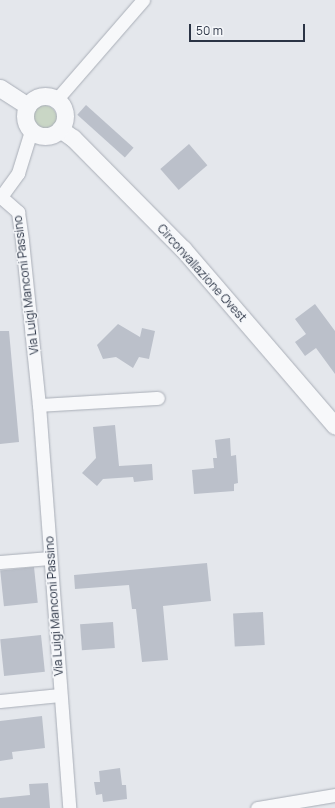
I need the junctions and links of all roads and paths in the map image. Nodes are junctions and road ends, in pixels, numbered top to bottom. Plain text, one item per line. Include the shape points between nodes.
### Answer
1 (143, 0) edge
2 (0, 88) edge
3 (56, 100) junction
4 (28, 106) junction
5 (60, 129) junction
6 (31, 131) junction
7 (1, 198) edge
8 (158, 398) dead end
9 (39, 405) junction
10 (335, 426) edge
11 (50, 558) junction
12 (0, 562) edge
13 (60, 695) junction
14 (0, 701) edge
15 (335, 795) edge
16 (69, 808) edge
17 (256, 808) edge

1 - 3 street
2 - 4 street
3 - 4 street via 43,96 34,99
3 - 5 street via 64,111 64,121
4 - 6 street via 25,119
5 - 6 street via 48,136 39,136
5 - 10 street, Circonvallazione Ovest via 73,138 183,249
6 - 7 street via 18,173
7 - 9 street, Via Luigi Manconi Passino via 18,212
8 - 9 street
9 - 11 street, Via Luigi Manconi Passino
11 - 12 street
11 - 13 street, Via Luigi Manconi Passino
13 - 14 street
13 - 16 street, Via Luigi Manconi Passino
15 - 17 street

